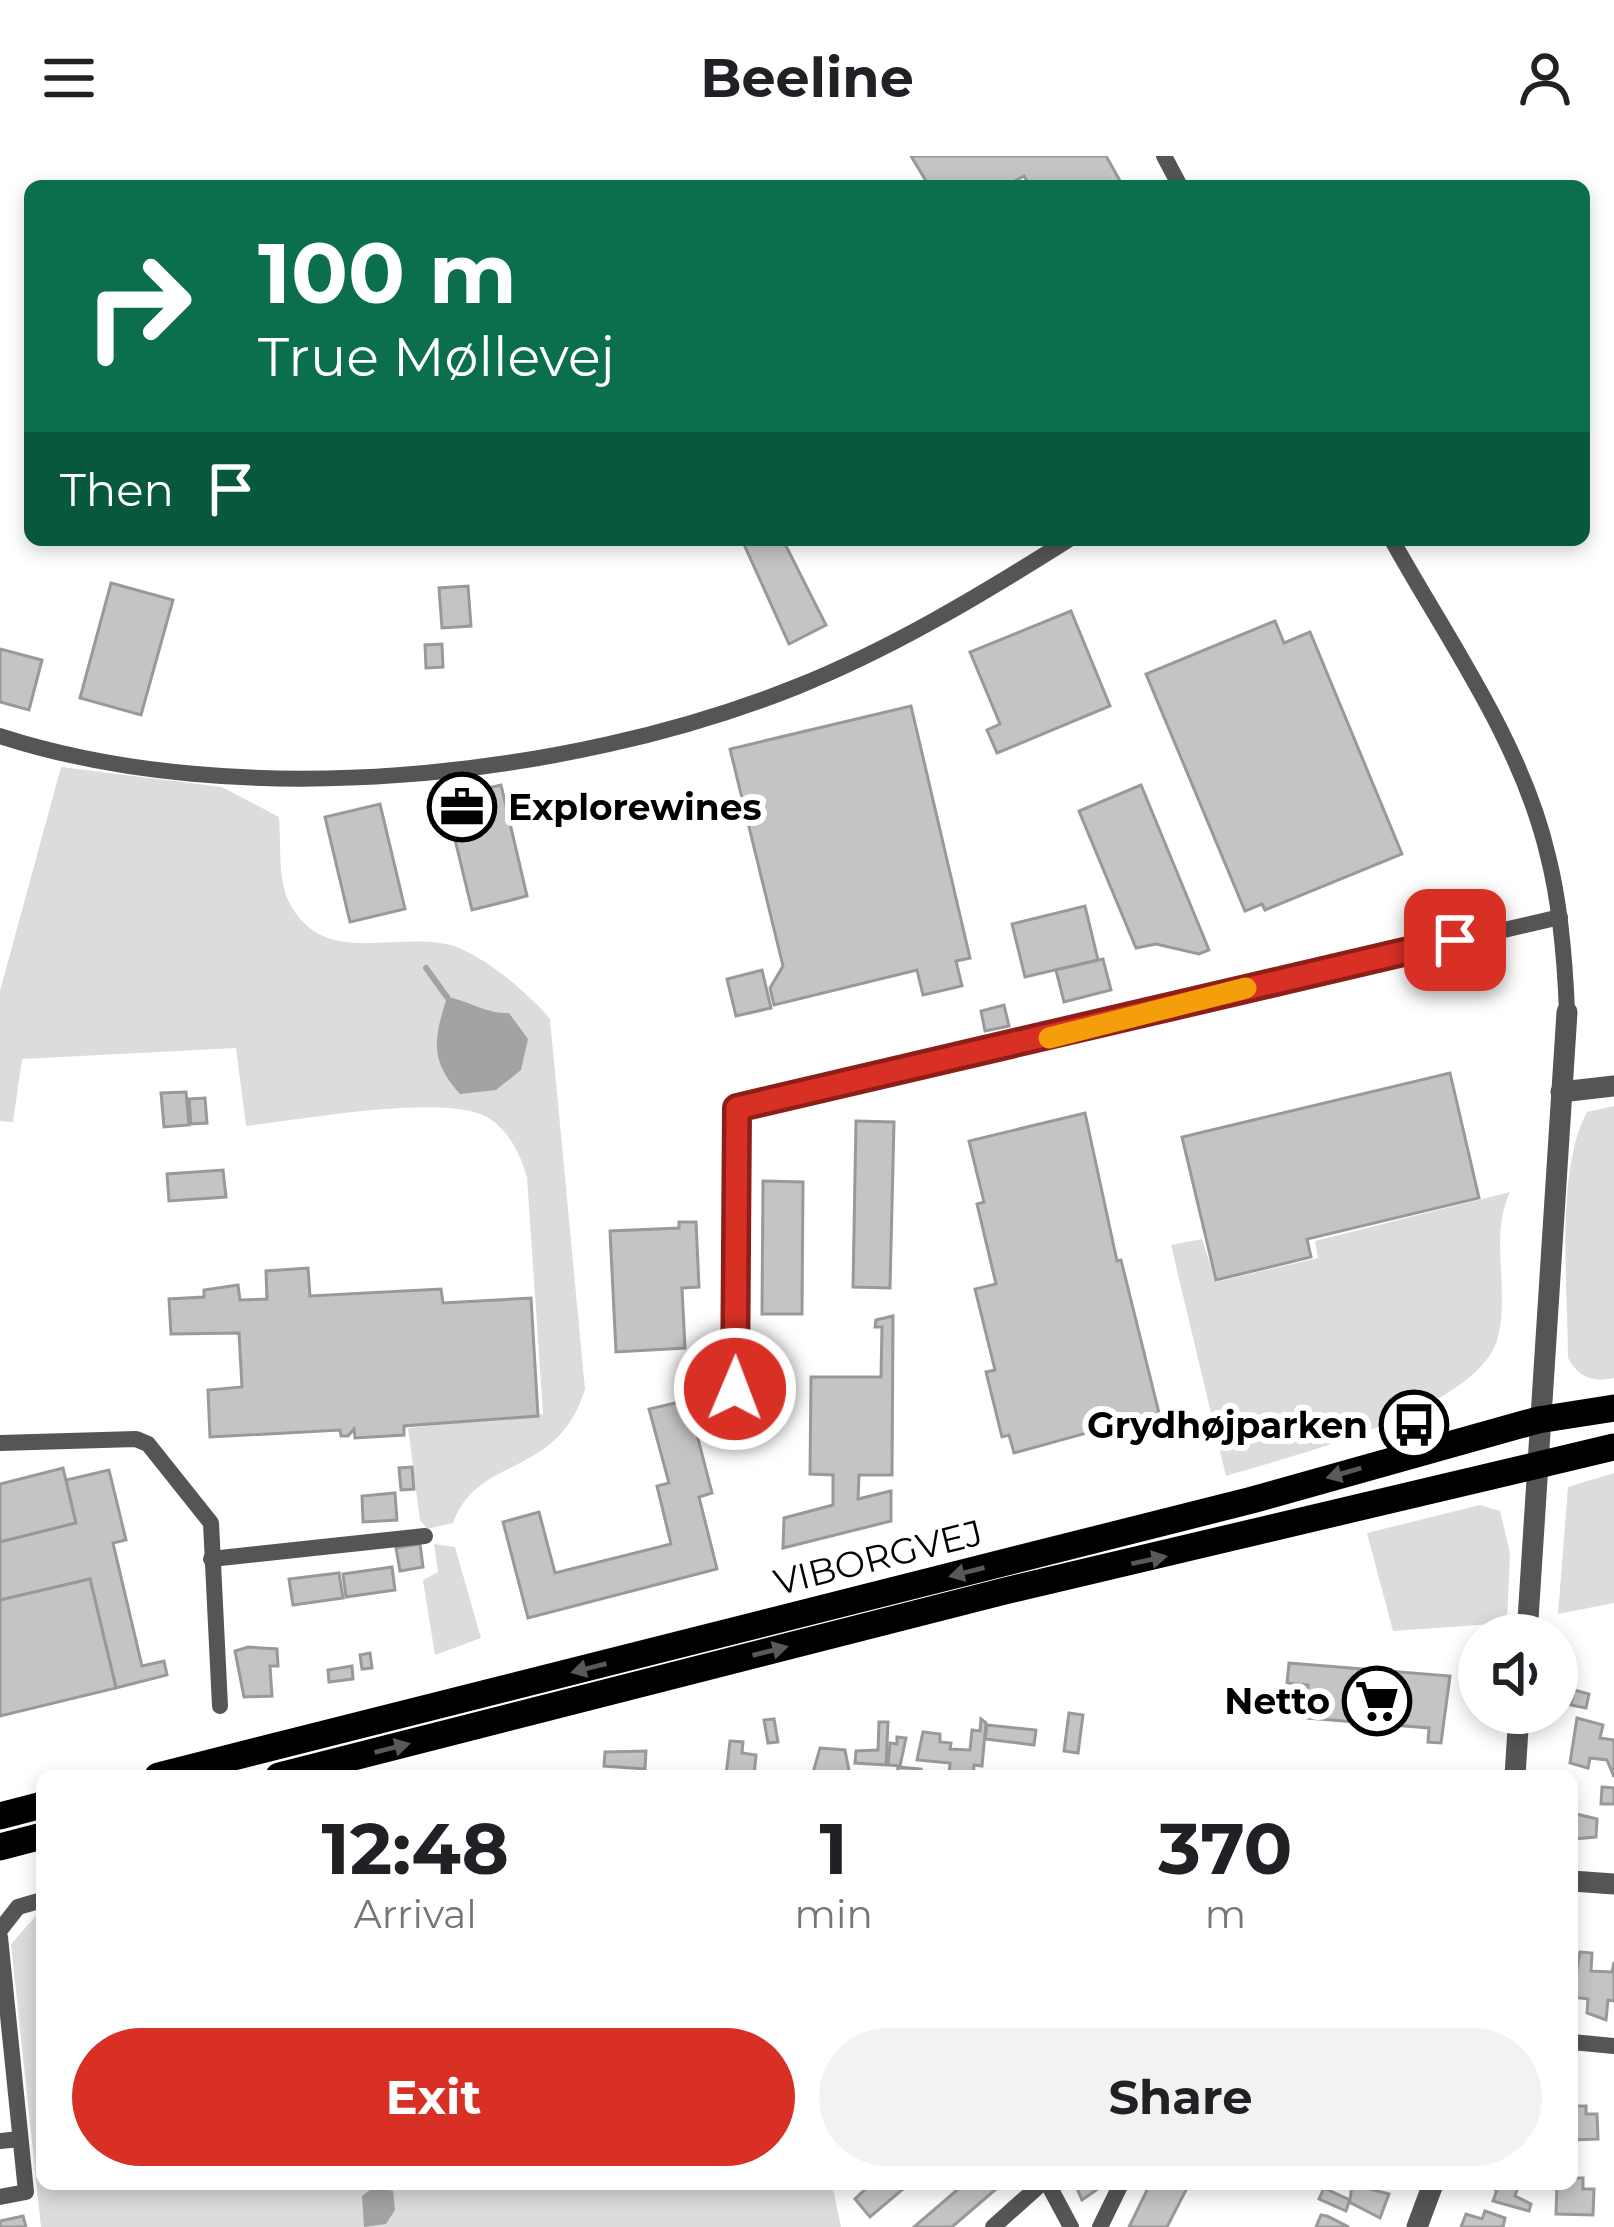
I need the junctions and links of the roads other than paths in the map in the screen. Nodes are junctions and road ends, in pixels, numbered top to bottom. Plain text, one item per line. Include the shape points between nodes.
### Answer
1 (1058, 546) edge
2 (1395, 546) edge
3 (0, 736) edge
4 (1560, 917) junction
5 (1567, 1012) joint
6 (1614, 1086) edge
7 (1561, 1092) junction
8 (735, 1389) dead end
9 (1614, 1408) edge
10 (1538, 1420) junction
11 (0, 1443) edge
12 (1614, 1447) edge
13 (1533, 1468) junction
14 (425, 1536) dead end
15 (211, 1559) junction
16 (1528, 1614) edge
17 (220, 1706) dead end
18 (1518, 1734) edge
19 (182, 1770) edge
20 (303, 1770) edge
21 (1515, 1770) edge
22 (36, 1807) edge
23 (0, 1816) edge
24 (36, 1837) edge
25 (0, 1846) edge
26 (1578, 1881) edge
27 (1614, 1884) edge
28 (36, 1902) edge
29 (0, 1934) edge
30 (1578, 2043) edge
31 (1614, 2046) edge
32 (20, 2139) junction
33 (0, 2141) edge
34 (1038, 2190) edge
35 (1048, 2190) edge
36 (1118, 2190) edge
37 (1431, 2190) edge
38 (0, 2197) edge
39 (992, 2227) edge
40 (1070, 2227) edge
41 (1100, 2227) edge
42 (1417, 2227) edge

1 - 3 street via 899,640 795,688 545,758 296,778 138,766
2 - 4 street via 1524,788
4 - 5 street
4 - 8 street via 737,1108
5 - 7 street
6 - 7 street
7 - 10 street
9 - 10 main road, VIBORGVEJ
10 - 13 street
10 -> 19 main road, VIBORGVEJ
11 - 15 street via 148,1444 206,1514
12 - 13 main road, VIBORGVEJ
13 - 16 street
20 -> 13 main road, VIBORGVEJ via 1006,1591
14 - 15 street
15 - 17 street
18 - 21 street
22 - 23 main road
24 - 25 main road
26 - 27 street
28 - 29 street via 18,1907
29 - 32 street
30 - 31 street
32 - 33 street
32 - 38 street via 26,2192
34 - 39 street
35 - 40 street
36 - 41 street
37 - 42 street

